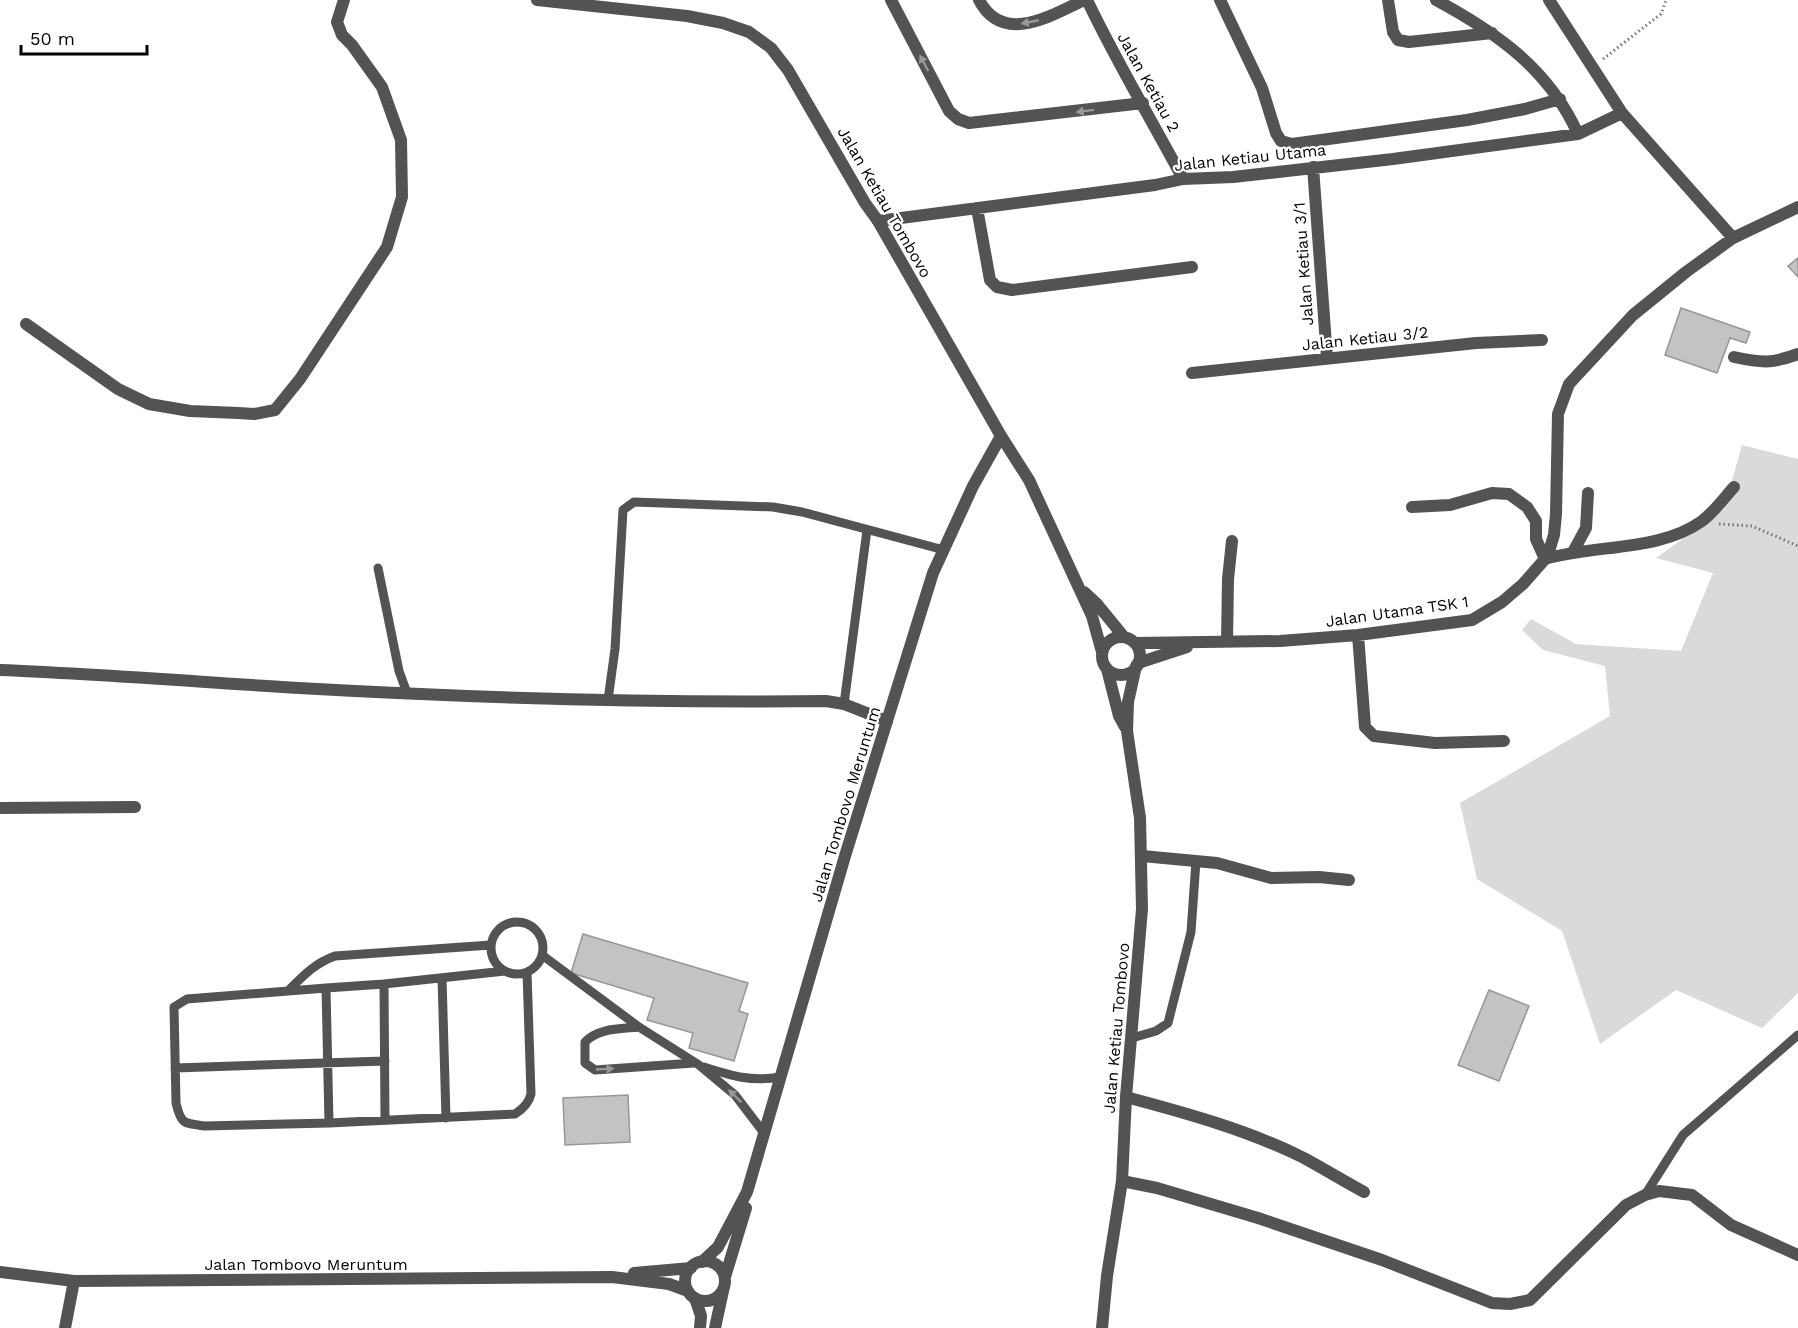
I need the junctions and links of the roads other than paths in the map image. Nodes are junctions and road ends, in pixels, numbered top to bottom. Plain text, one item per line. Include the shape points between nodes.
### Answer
1 (344, 0) edge
2 (537, 0) edge
3 (891, 0) edge
4 (980, 0) edge
5 (1085, 0) edge
6 (1220, 0) edge
7 (1388, 0) edge
8 (1436, 0) edge
9 (1549, 0) edge
10 (1492, 33) junction
11 (1560, 99) junction
12 (1143, 104) junction
13 (1622, 114) junction
14 (1578, 134) junction
15 (1313, 167) junction
16 (1183, 179) junction
17 (1798, 207) edge
18 (977, 208) junction
19 (878, 221) junction
20 (1733, 238) junction
21 (1192, 267) dead end
22 (26, 324) dead end
23 (1542, 340) dead end
24 (1798, 354) edge
25 (1734, 357) dead end
26 (1327, 358) junction
27 (1192, 374) dead end
28 (1001, 436) junction
29 (1734, 486) dead end
30 (1588, 493) dead end
31 (1412, 507) dead end
32 (867, 530) junction
33 (1232, 541) dead end
34 (944, 550) junction
35 (1573, 552) junction
36 (1545, 559) junction
37 (378, 568) dead end
38 (1081, 590) junction
39 (1358, 635) junction
40 (1129, 640) junction
41 (1227, 642) junction
42 (1203, 643) junction
43 (1102, 652) junction
44 (1137, 665) junction
45 (1107, 669) junction
46 (0, 670) edge
47 (407, 693) junction
48 (608, 700) junction
49 (844, 704) junction
50 (887, 721) junction
51 (1127, 731) junction
52 (1504, 741) dead end
53 (0, 807) edge
54 (135, 807) dead end
55 (1142, 856) junction
56 (1196, 861) junction
57 (1349, 880) dead end
58 (491, 945) junction
59 (542, 955) junction
60 (505, 971) junction
61 (527, 972) junction
62 (442, 978) junction
63 (384, 984) junction
64 (326, 988) junction
65 (288, 991) junction
66 (639, 1027) junction
67 (1798, 1035) edge
68 (1132, 1038) junction
69 (385, 1061) junction
70 (327, 1062) junction
71 (697, 1064) junction
72 (175, 1068) junction
73 (780, 1077) junction
74 (1126, 1097) junction
75 (446, 1118) junction
76 (386, 1120) junction
77 (329, 1123) junction
78 (764, 1133) junction
79 (1122, 1181) junction
80 (747, 1192) junction
81 (1364, 1192) dead end
82 (1645, 1195) junction
83 (1798, 1255) edge
84 (696, 1265) junction
85 (0, 1272) edge
86 (612, 1277) junction
87 (725, 1277) junction
88 (74, 1281) junction
89 (723, 1291) junction
90 (692, 1294) junction
91 (65, 1328) edge
92 (700, 1328) edge
93 (715, 1328) edge
94 (1102, 1328) edge

1 - 22 street via 337,22 342,35 382,87 401,140 402,196 387,247 300,379 274,410 255,414 209,412 149,404 118,389
2 - 19 street, Jalan Ketiau Tombovo via 687,16 749,32 771,48 788,70
12 -> 3 street via 969,123 958,119 949,111
5 -> 4 street via 1021,25 1004,23 991,15
5 - 12 street, Jalan Ketiau 2
6 - 11 street via 1262,88 1281,141 1292,144 1467,120
7 - 10 street via 1398,40
8 - 10 street
9 - 13 street
10 - 11 street via 1524,58
11 - 14 street
12 - 16 street, Jalan Ketiau 2
13 - 14 street, Jalan Ketiau Utama
13 - 20 street
14 - 15 street, Jalan Ketiau Utama
15 - 16 street, Jalan Ketiau Utama
15 - 26 street, Jalan Ketiau 3/1
16 - 18 street, Jalan Ketiau Utama
17 - 20 street, Jalan Utama TSK 1
18 - 19 street, Jalan Ketiau Utama
18 - 21 street via 990,280 997,286 1012,290
19 - 28 street, Jalan Ketiau Tombovo
20 - 36 street, Jalan Utama TSK 1 via 1633,315 1569,384 1558,414 1554,535
23 - 26 street, Jalan Ketiau 3/2
24 - 25 street via 1760,363
26 - 27 street, Jalan Ketiau 3/2
28 - 34 street, Jalan Tombovo Meruntum
28 - 38 street, Jalan Ketiau Tombovo via 1029,480
29 - 35 street via 1699,523 1667,539
30 - 35 street via 1587,528
31 - 36 street via 1450,505 1492,493 1509,494 1527,507 1536,521 1536,539
32 - 34 lane
32 - 48 lane via 828,517 774,507 634,501 623,510
32 - 49 lane
33 - 41 street
34 - 50 street, Jalan Tombovo Meruntum via 933,573
35 - 36 street
36 - 39 street, Jalan Utama TSK 1 via 1502,602 1472,620
37 - 47 lane
38 - 40 street, Jalan Ketiau Tombovo
38 - 43 street, Jalan Ketiau Tombovo
39 - 41 street, Jalan Utama TSK 1
39 - 52 street via 1365,727 1374,736 1435,743
40 - 42 street
40 - 43 street via 1113,639
40 - 44 street via 1139,653
41 - 42 street, Jalan Utama TSK 1
42 - 44 street
43 - 45 street
44 - 45 street via 1122,675
44 - 51 street, Jalan Ketiau Tombovo via 1128,702
45 - 51 street, Jalan Ketiau Tombovo via 1119,716
46 - 47 street
47 - 48 street
48 - 49 street
49 - 50 street
50 - 73 street, Jalan Tombovo Meruntum
51 - 55 street, Jalan Ketiau Tombovo
53 - 54 street
55 - 56 street
55 - 68 street, Jalan Ketiau Tombovo
56 - 57 street via 1271,878
56 - 68 lane via 1191,932 1168,1023
58 - 59 lane via 501,927 522,923 539,934
58 - 60 lane via 497,965
58 - 65 lane via 335,956 321,961
59 - 61 lane
59 - 66 lane
60 - 61 lane
60 - 62 lane
61 - 75 lane via 530,1100 515,1114
62 - 63 lane
62 - 75 lane
63 - 64 lane
63 - 69 lane
64 - 65 lane
64 - 70 lane
65 - 72 lane via 187,999 174,1007
66 - 71 lane
66 -> 71 lane via 591,1036 585,1042 585,1063 595,1070
67 - 82 lane via 1683,1135
68 - 74 street, Jalan Ketiau Tombovo
69 - 70 lane
69 - 76 lane
70 - 72 lane
70 - 77 lane
71 - 73 lane via 744,1079
78 -> 71 lane via 735,1095
72 - 77 lane via 176,1103 185,1123
73 - 78 street, Jalan Tombovo Meruntum
74 - 79 street, Jalan Ketiau Tombovo
74 - 81 street via 1246,1134 1303,1158
75 - 76 lane
76 - 77 lane
78 - 80 street, Jalan Tombovo Meruntum
79 - 82 street via 1258,1218 1492,1303 1510,1305 1530,1300 1626,1205
79 - 94 street, Jalan Ketiau Tombovo
80 - 84 street, Jalan Tombovo Meruntum via 718,1247
80 - 87 street, Jalan Tombovo Meruntum via 746,1209
82 - 83 street via 1659,1191 1692,1195 1731,1225
84 - 86 street, Jalan Tombovo Meruntum
84 - 87 street via 708,1262 719,1267
84 - 90 street via 686,1279
85 - 88 street, Jalan Tombovo Meruntum
86 - 88 street, Jalan Tombovo Meruntum
86 - 90 street, Jalan Tombovo Meruntum via 669,1284
87 - 89 street
88 - 91 street
89 - 90 street via 707,1301
89 - 93 street
90 - 92 street via 701,1316

